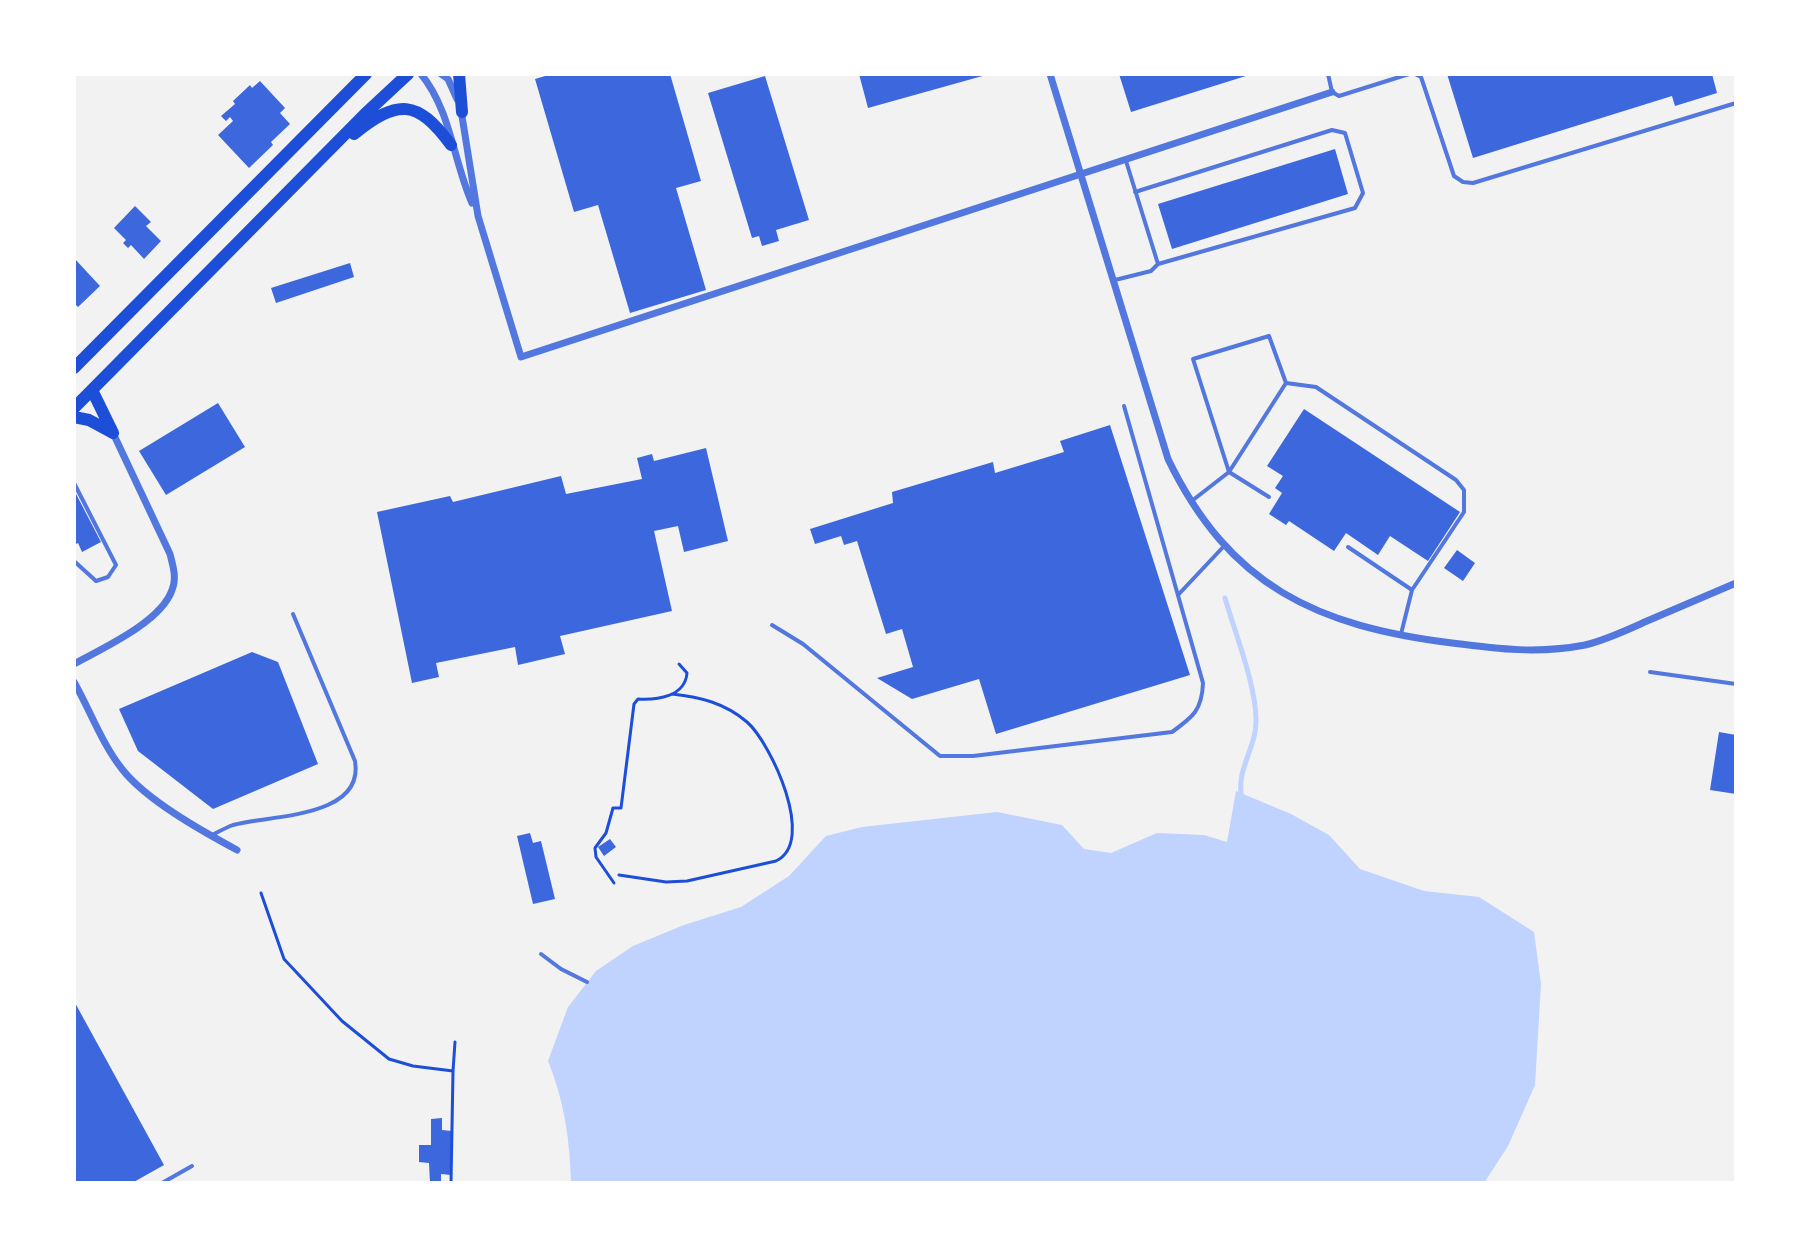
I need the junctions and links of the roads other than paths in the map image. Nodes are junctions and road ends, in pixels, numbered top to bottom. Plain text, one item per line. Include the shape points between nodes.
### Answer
1 (366, 74) edge
2 (408, 74) edge
3 (421, 74) edge
4 (441, 74) edge
5 (459, 74) edge
6 (1050, 74) edge
7 (1328, 74) edge
8 (1412, 74) edge
9 (1332, 92) junction
10 (1736, 103) edge
11 (462, 112) junction
12 (451, 145) junction
13 (1125, 159) junction
14 (316, 163) junction
15 (1080, 173) junction
16 (1135, 192) junction
17 (478, 216) junction
18 (1158, 264) junction
19 (1113, 281) junction
20 (74, 368) edge
21 (1286, 383) junction
22 (92, 390) junction
23 (1124, 406) dead end
24 (74, 408) edge
25 (74, 417) edge
26 (113, 433) junction
27 (1229, 472) junction
28 (74, 483) edge
29 (1269, 497) dead end
30 (1191, 502) junction
31 (1225, 545) junction
32 (1348, 547) dead end
33 (74, 561) edge
34 (1736, 583) edge
35 (1412, 590) junction
36 (1178, 595) junction
37 (293, 614) dead end
38 (772, 625) dead end
39 (1401, 637) junction
40 (74, 664) edge
41 (1650, 672) dead end
42 (1736, 677) edge
43 (74, 682) edge
44 (1735, 684) edge
45 (210, 836) junction
46 (237, 850) dead end
47 (541, 954) dead end
48 (587, 982) dead end
49 (192, 1166) dead end
50 (162, 1183) edge

1 - 20 main road
2 - 14 main road
3 - 12 street via 442,108
4 - 11 street
5 - 11 main road
6 - 15 street
7 - 9 lane
8 - 9 lane via 1339,96
8 - 10 lane via 1421,77 1454,176 1473,183
9 - 13 street
11 - 17 street
12 - 14 main road via 424,114 396,110 372,120
12 - 17 street
13 - 15 street
13 - 16 lane
14 - 22 main road
15 - 17 street via 521,357
15 - 19 street
16 - 18 lane
16 - 18 lane via 1332,130 1345,133 1363,193 1355,208
18 - 19 lane via 1151,271
19 - 30 street via 1168,459
21 - 27 lane
21 - 27 lane via 1269,336 1193,359
21 - 35 lane via 1316,387 1464,490 1464,512
22 - 24 main road
22 - 26 main road
23 - 36 lane
25 - 26 main road
26 - 40 street via 170,554 173,589 151,618
27 - 29 lane
27 - 30 lane
28 - 33 lane via 116,565 108,577 96,581
30 - 31 street
31 - 36 lane
31 - 39 street via 1293,599 1327,616
32 - 35 lane
34 - 39 street via 1602,639 1552,651
35 - 39 lane
36 - 38 lane via 1203,683 1194,716 1172,732 973,756 940,756 803,644
37 - 45 lane via 355,761 351,785 321,808 234,825
41 - 44 lane
42 - 44 lane
43 - 45 street via 131,780
45 - 46 street
47 - 48 lane
49 - 50 lane

